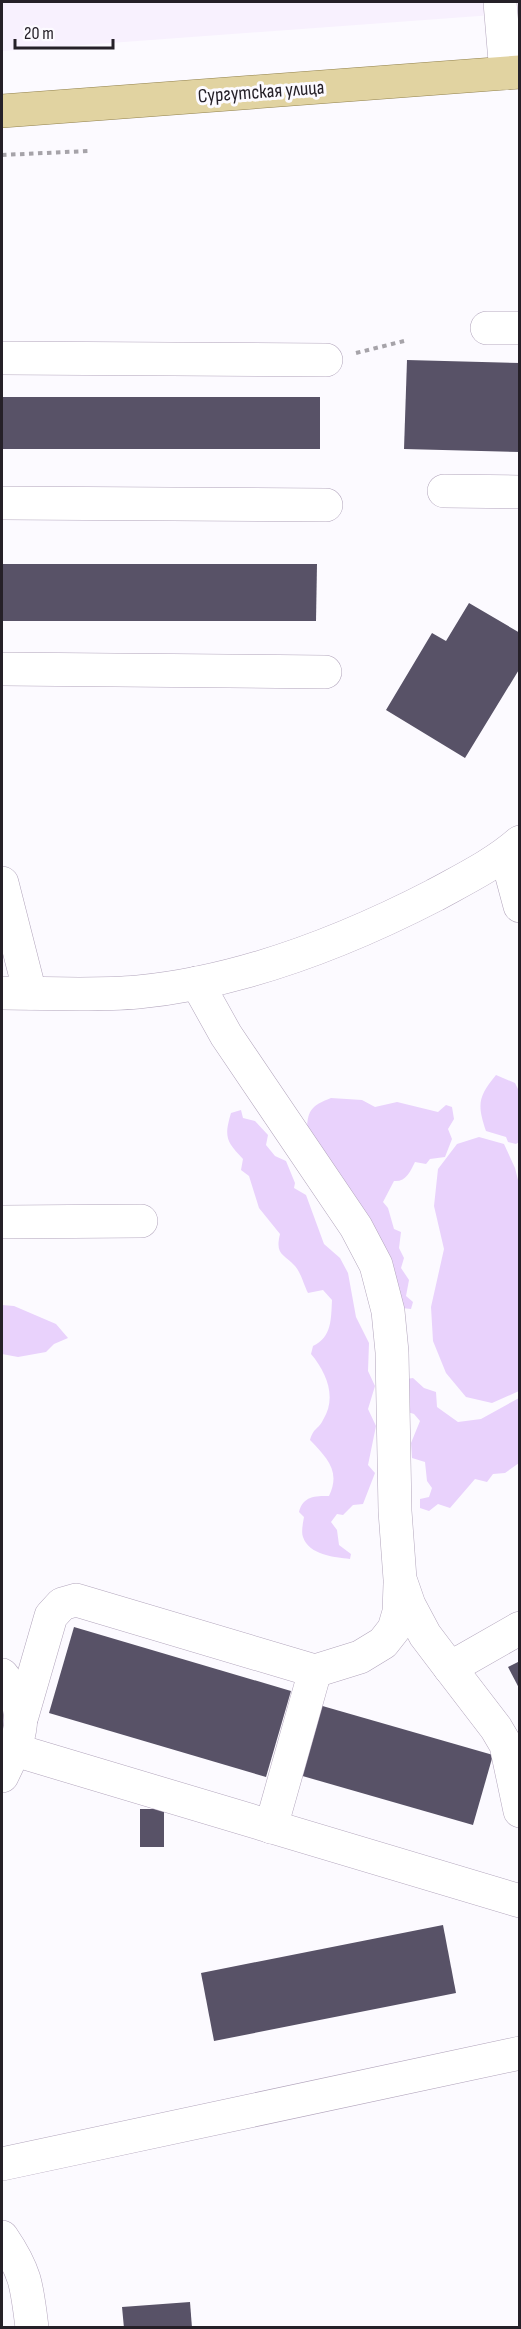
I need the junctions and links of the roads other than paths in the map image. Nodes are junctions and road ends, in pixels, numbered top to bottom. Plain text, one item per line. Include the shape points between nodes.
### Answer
1 (500, 2) edge
2 (513, 72) edge
3 (2, 111) edge
4 (487, 328) dead end
5 (519, 328) edge
6 (2, 358) edge
7 (326, 360) road end
8 (444, 491) dead end
9 (519, 492) edge
10 (2, 503) edge
11 (326, 505) dead end
12 (2, 669) edge
13 (325, 672) dead end
14 (513, 848) edge
15 (2, 883) edge
16 (519, 906) edge
17 (197, 983) junction
18 (16, 993) edge
19 (141, 1221) dead end
20 (2, 1222) edge
21 (400, 1580) junction
22 (519, 1628) edge
23 (450, 1668) junction
24 (315, 1671) junction
25 (2, 1675) edge
26 (22, 1716) junction
27 (8, 1763) edge
28 (519, 1811) edge
29 (271, 1827) junction
30 (519, 1901) edge
31 (519, 2052) edge
32 (2, 2164) edge
33 (2, 2237) edge
34 (32, 2328) edge

1 - 2 street
2 - 3 main road, Сургутская улица
4 - 5 street
6 - 7 street
8 - 9 street
10 - 11 street
12 - 13 street
14 - 16 street
14 - 17 street via 461,881 384,920 258,968
15 - 18 street
17 - 18 street via 137,992
17 - 21 street via 226,1035 356,1227 376,1265 388,1311 392,1352
19 - 20 street
21 - 23 street via 425,1635
21 - 24 street via 399,1612 394,1629 383,1643 360,1657
22 - 23 street
23 - 28 street via 506,1745
24 - 26 street via 76,1600 62,1604 51,1616
24 - 29 street
25 - 26 street via 13,1689
26 - 27 street
27 - 29 street
29 - 30 street
31 - 32 street
33 - 34 street via 24,2277

